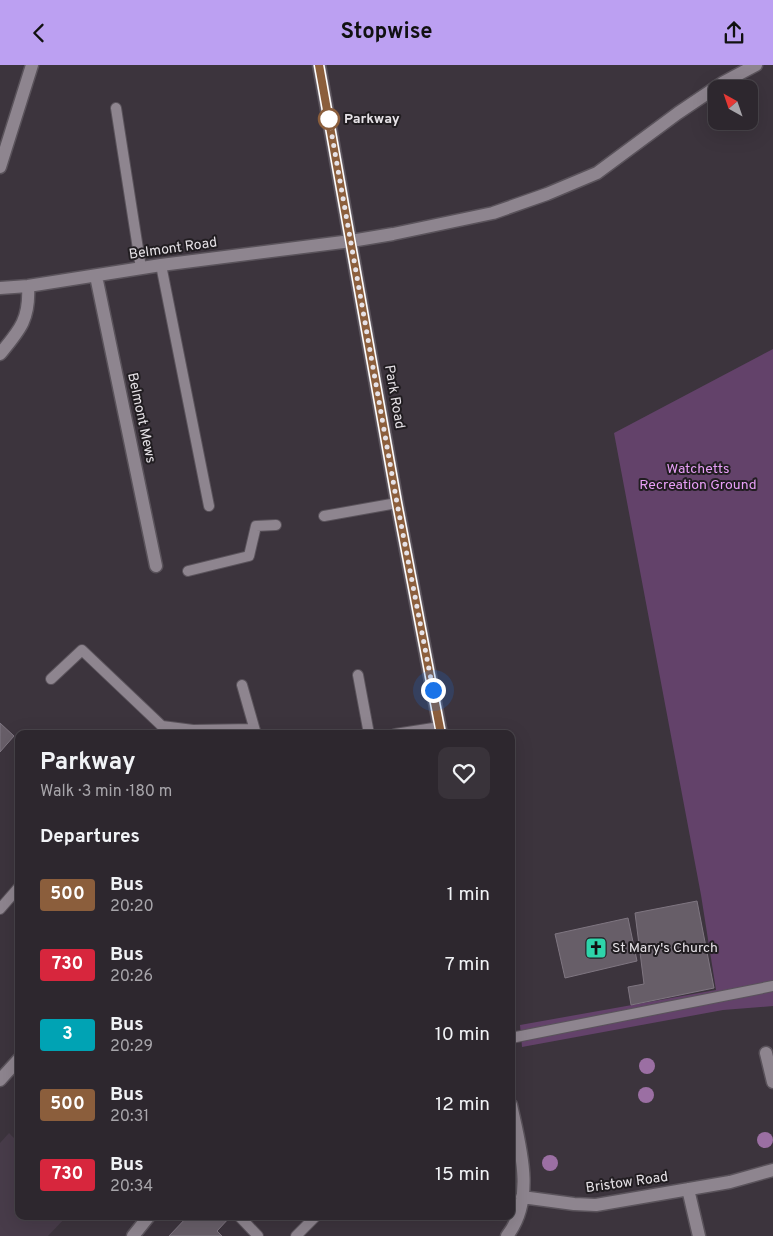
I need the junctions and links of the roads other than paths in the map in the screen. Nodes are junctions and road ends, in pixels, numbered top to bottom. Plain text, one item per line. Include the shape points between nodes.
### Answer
1 (32, 65) edge
2 (319, 65) edge
3 (753, 66) edge
4 (116, 108) dead end
5 (0, 167) edge
6 (351, 241) junction
7 (161, 265) junction
8 (141, 268) junction
9 (96, 276) junction
10 (28, 287) junction
11 (0, 288) edge
12 (0, 354) edge
13 (397, 503) junction
14 (209, 506) dead end
15 (324, 516) dead end
16 (276, 525) dead end
17 (156, 567) dead end
18 (188, 571) dead end
19 (358, 675) dead end
20 (51, 679) dead end
21 (242, 685) dead end
22 (224, 730) edge
23 (255, 730) edge
24 (368, 730) edge
25 (441, 730) edge
26 (15, 892) edge
27 (0, 909) edge
28 (773, 986) edge
29 (515, 1038) edge
30 (766, 1053) dead end
31 (15, 1063) edge
32 (0, 1080) edge
33 (773, 1082) edge
34 (515, 1122) edge
35 (773, 1170) edge
36 (688, 1189) junction
37 (522, 1197) junction
38 (145, 1220) edge
39 (243, 1220) edge
40 (312, 1220) edge
41 (511, 1234) edge
42 (133, 1236) edge
43 (258, 1236) edge
44 (296, 1236) edge
45 (699, 1236) edge

1 - 5 street
2 - 6 street, Park Road
3 - 6 street via 678,113 597,173 493,213
4 - 8 lane
6 - 7 street, Belmont Road
6 - 13 street, Park Road
7 - 8 street, Belmont Road
7 - 14 lane
8 - 9 street, Belmont Road
9 - 10 street, Belmont Road
9 - 17 street, Belmont Mews
10 - 11 street, Belmont Road
10 - 12 street via 29,305 21,329
13 - 15 lane
13 - 25 street, Park Road
16 - 18 lane via 256,526 249,556
19 - 24 lane
20 - 22 lane via 82,650 162,727
21 - 23 lane
26 - 27 lane
28 - 29 lane
30 - 33 street
31 - 32 street
34 - 37 street via 522,1151
35 - 36 street
36 - 37 street, Bristow Road via 596,1205
36 - 45 street, Bristow Road
37 - 41 street
38 - 42 street
39 - 43 lane
40 - 44 lane

